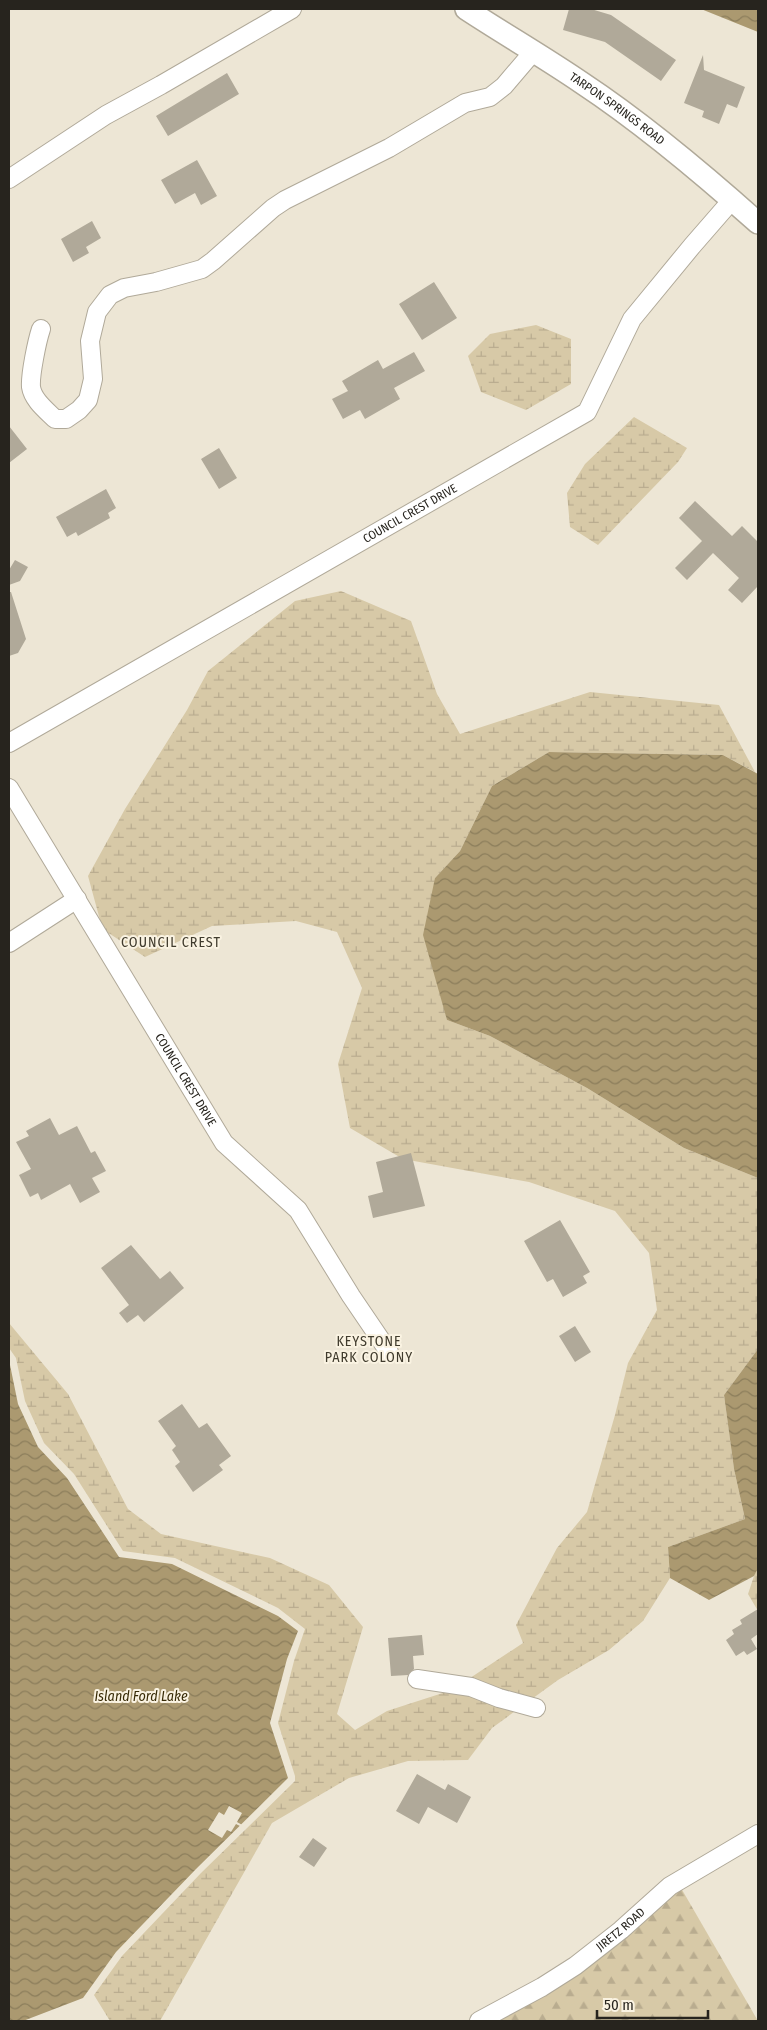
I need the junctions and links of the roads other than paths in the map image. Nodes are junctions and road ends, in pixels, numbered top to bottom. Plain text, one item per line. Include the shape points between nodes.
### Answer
1 (292, 9) edge
2 (466, 9) edge
3 (532, 52) junction
4 (9, 179) edge
5 (732, 200) junction
6 (758, 224) edge
7 (41, 329) dead end
8 (9, 743) edge
9 (9, 788) edge
10 (77, 899) junction
11 (9, 943) edge
12 (389, 1352) dead end
13 (418, 1679) dead end
14 (536, 1708) dead end
15 (758, 1834) edge
16 (479, 2021) edge

1 - 4 street via 106,115
2 - 3 main road, TARPON SPRINGS ROAD
3 - 5 main road, TARPON SPRINGS ROAD via 583,83
3 - 7 street via 490,97 465,104 389,148 285,200 202,269 124,288 110,295 97,312 90,341 93,379 88,400 66,419 55,419 38,402 31,388
5 - 6 main road, TARPON SPRINGS ROAD
5 - 8 street, COUNCIL CREST DRIVE via 632,319 587,412
9 - 10 street, COUNCIL CREST DRIVE
10 - 11 street
10 - 12 street, COUNCIL CREST DRIVE via 224,1142 298,1210
13 - 14 street via 471,1688
15 - 16 street, JIRETZ ROAD via 670,1886 575,1966

